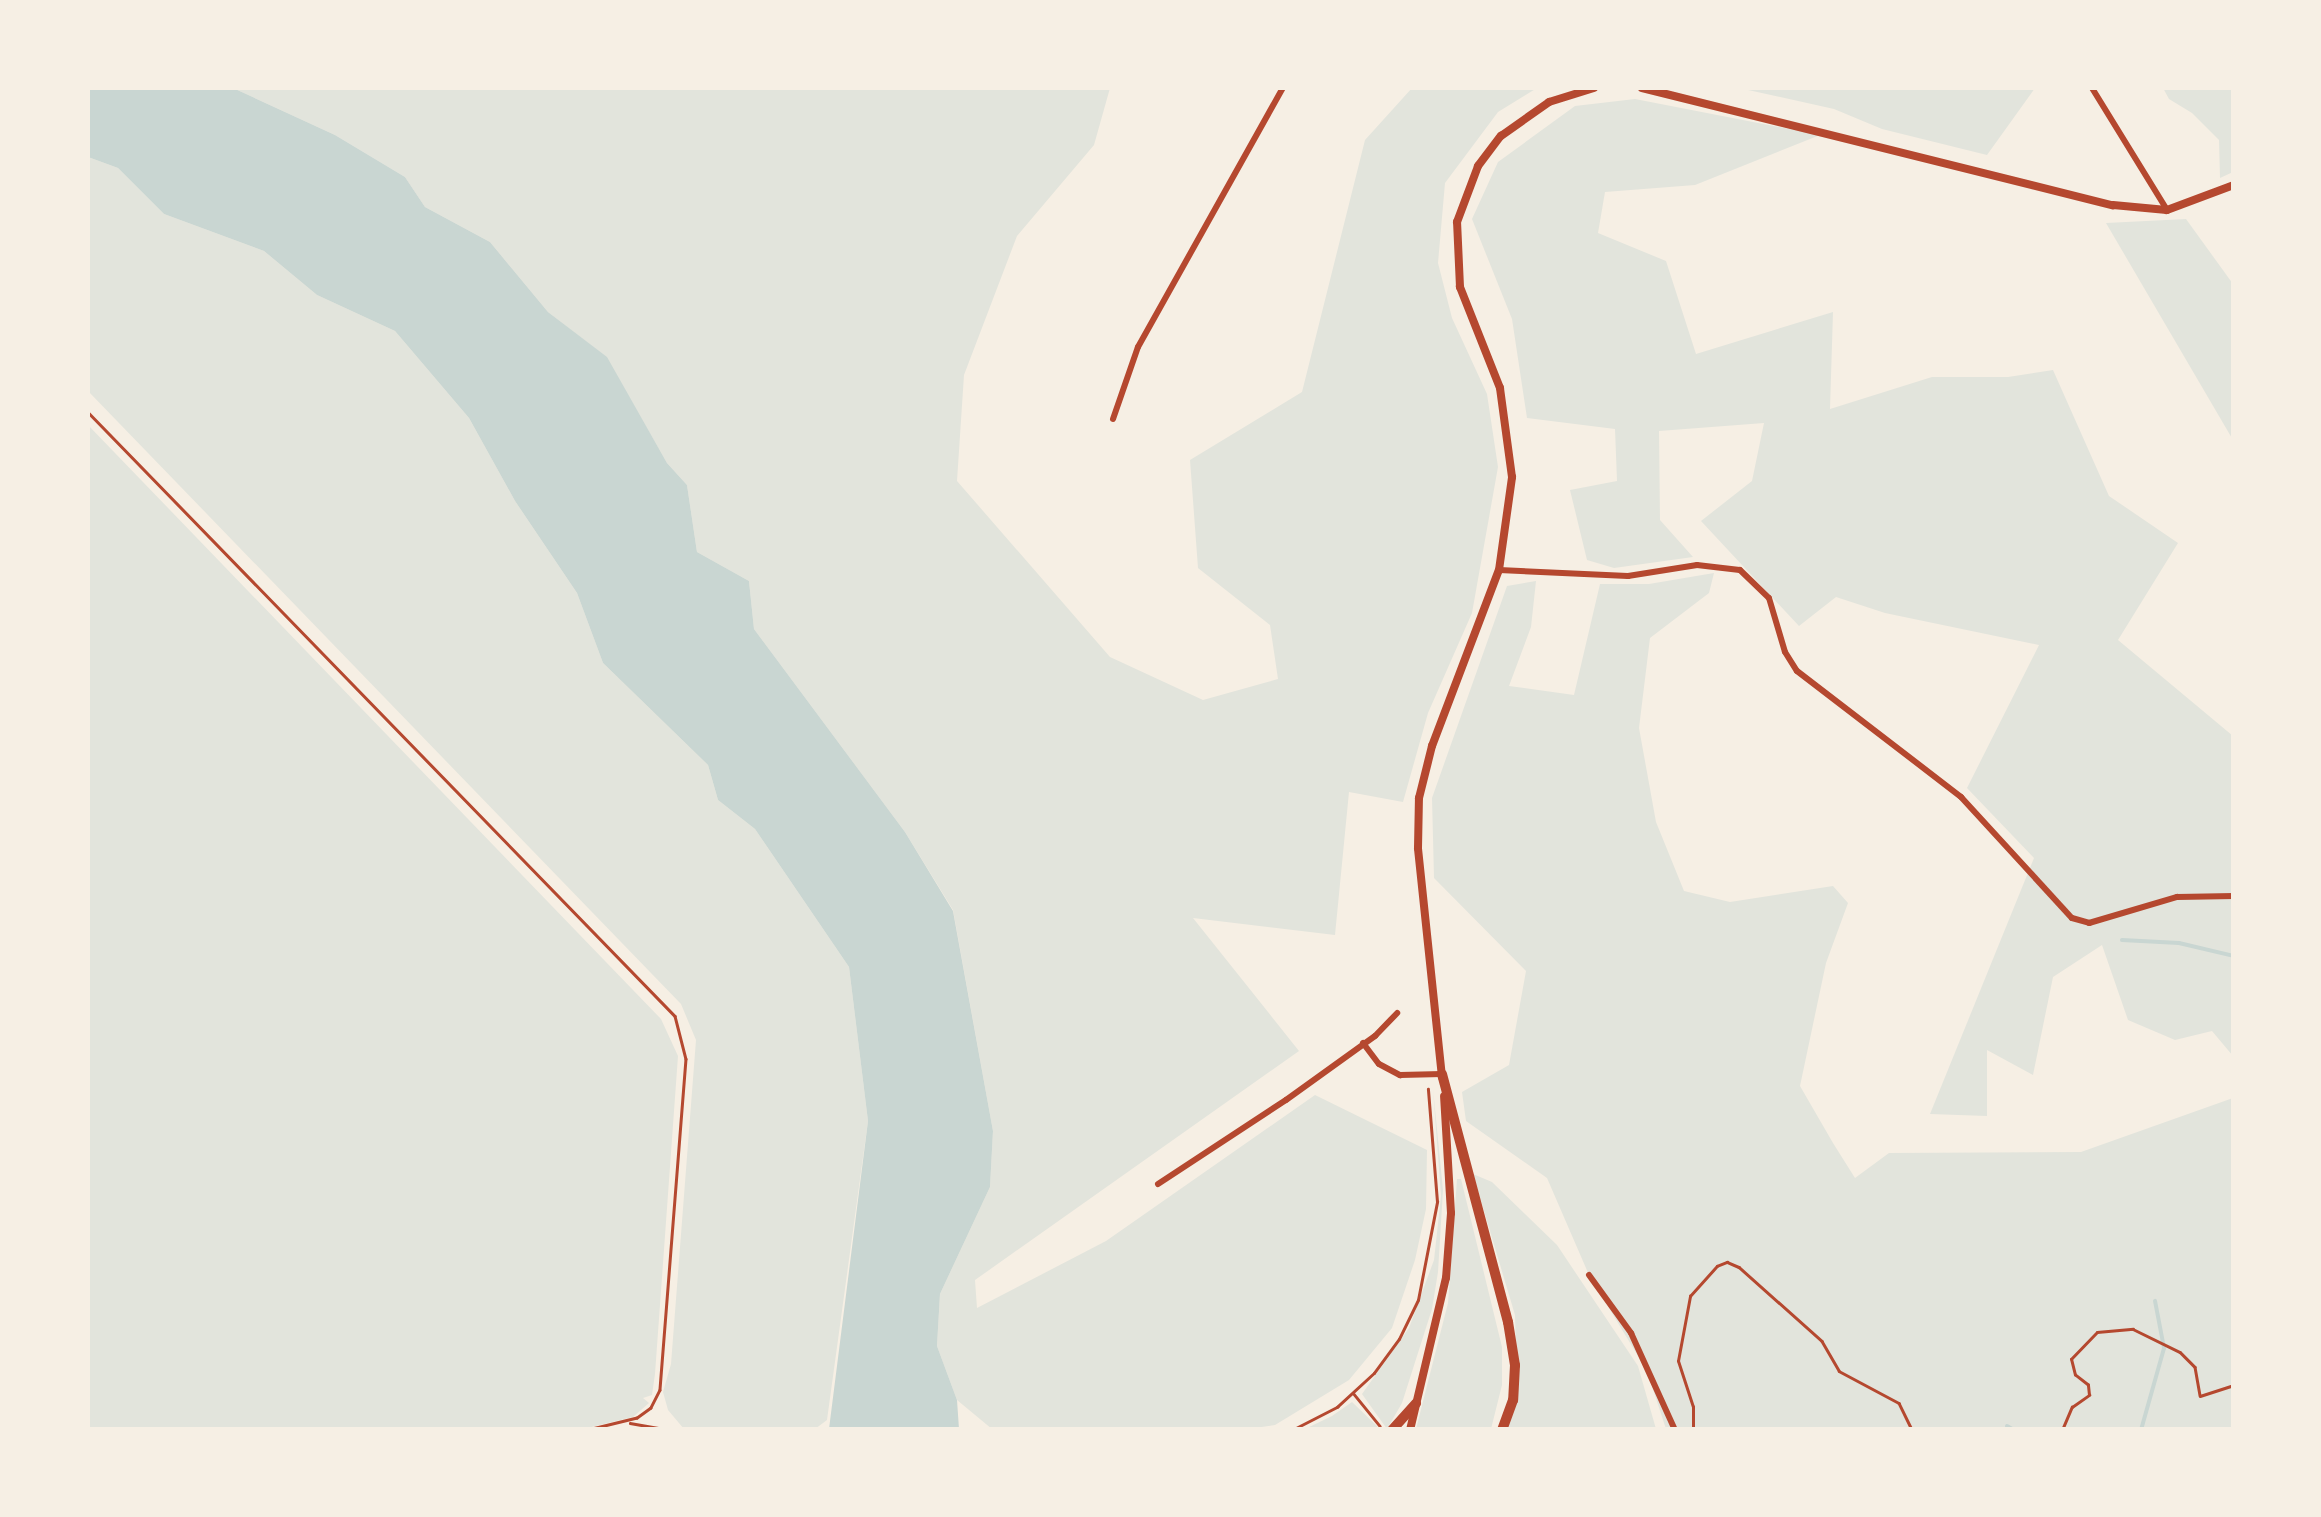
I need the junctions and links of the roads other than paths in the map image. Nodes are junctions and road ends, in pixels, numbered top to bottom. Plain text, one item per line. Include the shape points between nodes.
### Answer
1 (1283, 88) edge
2 (1586, 88) edge
3 (1594, 88) edge
4 (1642, 88) edge
5 (2092, 88) edge
6 (2234, 186) edge
7 (2168, 210) junction
8 (1113, 419) dead end
9 (1500, 570) junction
10 (2234, 896) edge
11 (1398, 1013) dead end
12 (1364, 1044) junction
13 (1442, 1074) junction
14 (1158, 1184) dead end
15 (1589, 1274) dead end
16 (1416, 1403) junction
17 (1392, 1430) edge
18 (1410, 1430) edge
19 (1502, 1430) edge
20 (1675, 1430) edge

1 - 8 street via 1138,347
2 - 3 street
2 - 9 street via 1530,112 1501,136 1468,184 1457,222 1460,287 1494,370 1510,442 1511,502
4 - 7 street via 2113,205
5 - 7 street
6 - 7 street
9 - 10 street via 1612,576 1697,565 1740,570 1769,598 1797,670 1961,798 2072,918 2089,923 2177,897
9 - 13 street via 1432,746 1420,798 1418,848
11 - 12 street
12 - 13 street via 1379,1064 1400,1075
12 - 14 street
13 - 16 street via 1449,1246
13 - 19 main road via 1508,1322 1515,1365
15 - 20 street via 1631,1333
16 - 17 main road
16 - 18 street

